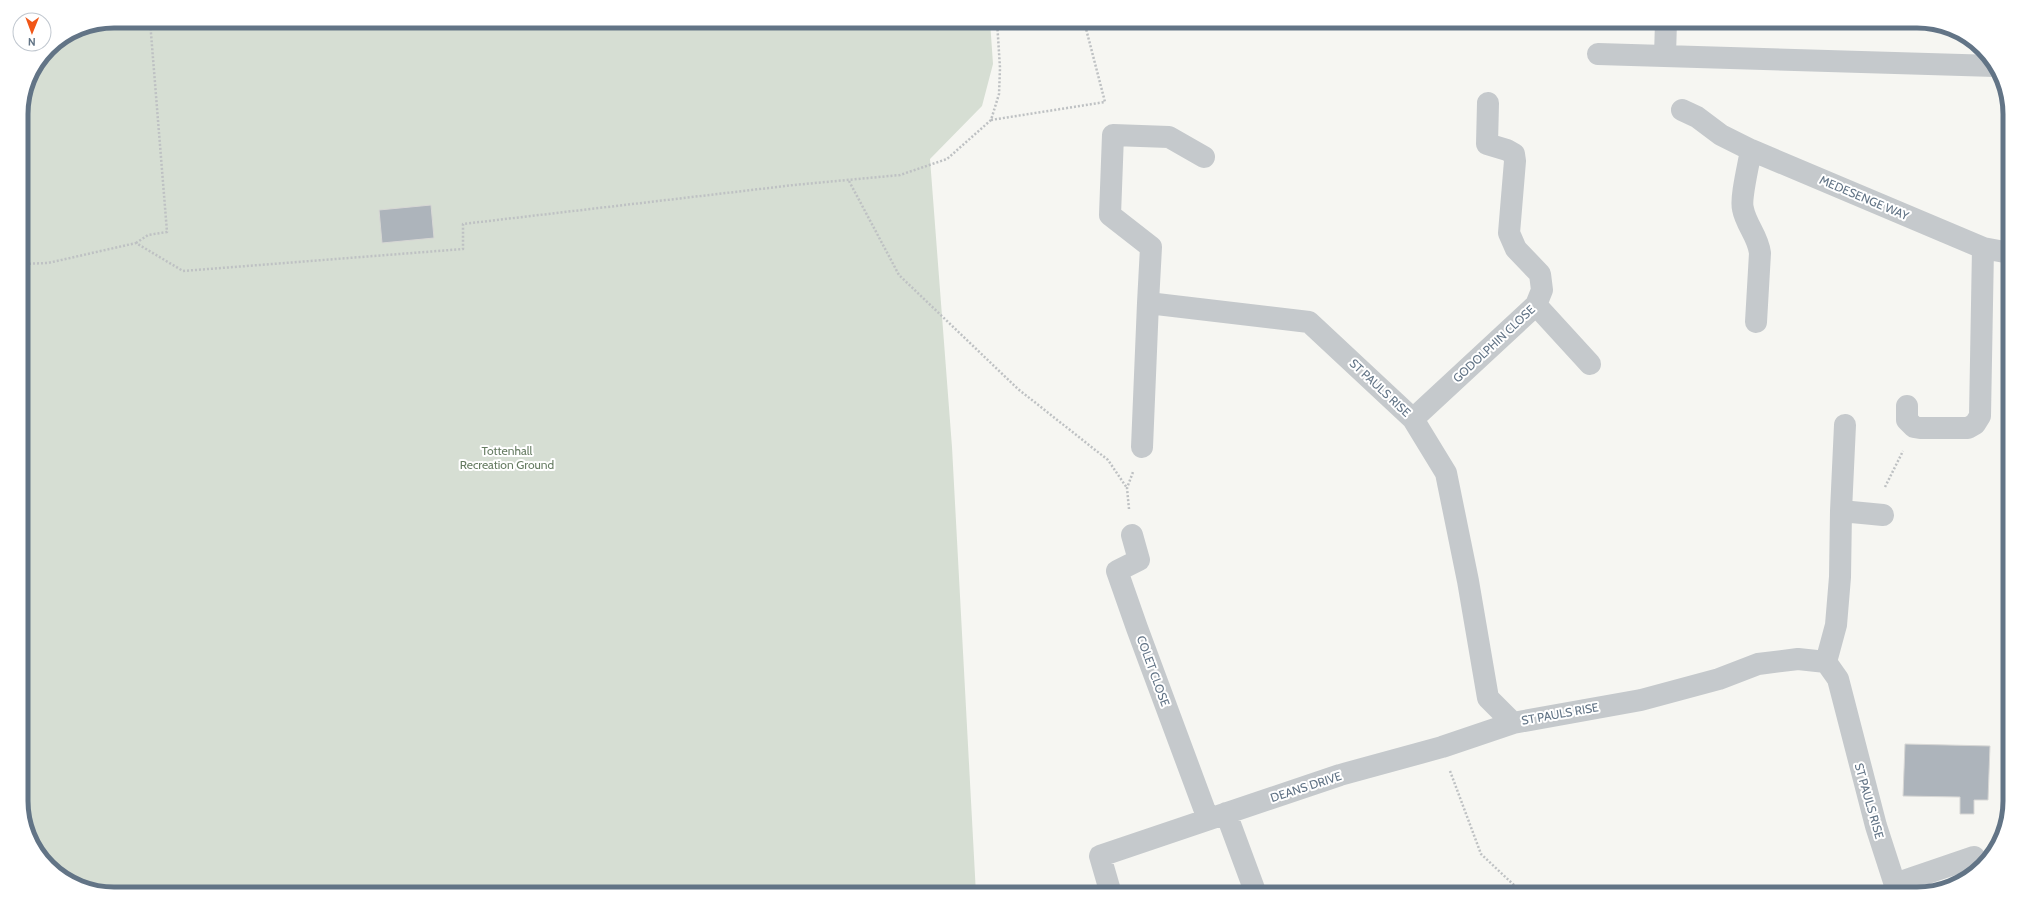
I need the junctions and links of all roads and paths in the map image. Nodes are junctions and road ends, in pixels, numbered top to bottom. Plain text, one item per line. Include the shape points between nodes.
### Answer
1 (110, 28) edge
2 (150, 28) edge
3 (997, 28) edge
4 (1086, 28) edge
5 (1666, 28) edge
6 (99, 30) edge
7 (1598, 54) dead end
8 (1665, 56) junction
9 (1989, 66) edge
10 (1488, 103) dead end
11 (1682, 110) dead end
12 (991, 120) junction
13 (1751, 150) junction
14 (1204, 157) dead end
15 (849, 180) junction
16 (136, 244) junction
17 (1982, 248) junction
18 (2003, 251) edge
19 (28, 264) edge
20 (1148, 303) junction
21 (1536, 305) junction
22 (1756, 322) dead end
23 (1590, 364) dead end
24 (1907, 406) dead end
25 (1413, 419) junction
26 (1845, 425) dead end
27 (1914, 427) junction
28 (1142, 447) joint
29 (1127, 488) junction
30 (1841, 511) junction
31 (1877, 514) joint
32 (1132, 535) joint
33 (1826, 662) junction
34 (1513, 723) junction
35 (1442, 747) junction
36 (1217, 816) junction
37 (1974, 857) dead end
38 (1109, 887) edge
39 (1252, 887) edge
40 (1516, 887) edge
41 (1896, 887) edge
42 (1902, 887) edge

1 - 6 path
2 - 16 path via 167,232 148,235
3 - 12 path via 999,94
4 - 12 path via 1105,102
5 - 8 street
7 - 8 street
8 - 9 street
10 - 21 street, GODOLPHIN CLOSE via 1487,144 1514,154 1509,233 1516,249 1540,274 1542,290
11 - 13 street, MEDESENGE WAY via 1697,117 1720,135
12 - 15 path via 947,160 900,175
13 - 17 street, MEDESENGE WAY
13 - 22 street via 1742,208 1759,242
14 - 20 street via 1169,136 1113,134 1110,215 1151,247
15 - 16 path via 463,224 463,249 183,271
15 - 29 path via 899,276 1018,389 1108,460
16 - 19 path via 48,263
17 - 18 street, MEDESENGE WAY
17 - 27 street via 1980,416 1975,424 1968,428
20 - 25 street, ST PAULS RISE via 1309,322
20 - 28 street
21 - 23 street
21 - 25 street, GODOLPHIN CLOSE
24 - 27 street via 1907,420
25 - 34 street, ST PAULS RISE via 1446,473 1488,698
26 - 30 street
27 - 31 path
28 - 29 path
29 - 32 path
30 - 31 street
30 - 33 street via 1836,625
32 - 36 street, COLET CLOSE via 1139,560 1117,571
33 - 34 street, ST PAULS RISE via 1798,660 1758,664 1719,679 1641,700
33 - 41 street, ST PAULS RISE via 1838,679 1876,826
34 - 35 street, DEANS DRIVE
35 - 36 street, DEANS DRIVE via 1340,775
35 - 40 path via 1481,854
36 - 38 street, DEANS DRIVE via 1100,856
36 - 39 street
37 - 42 street

